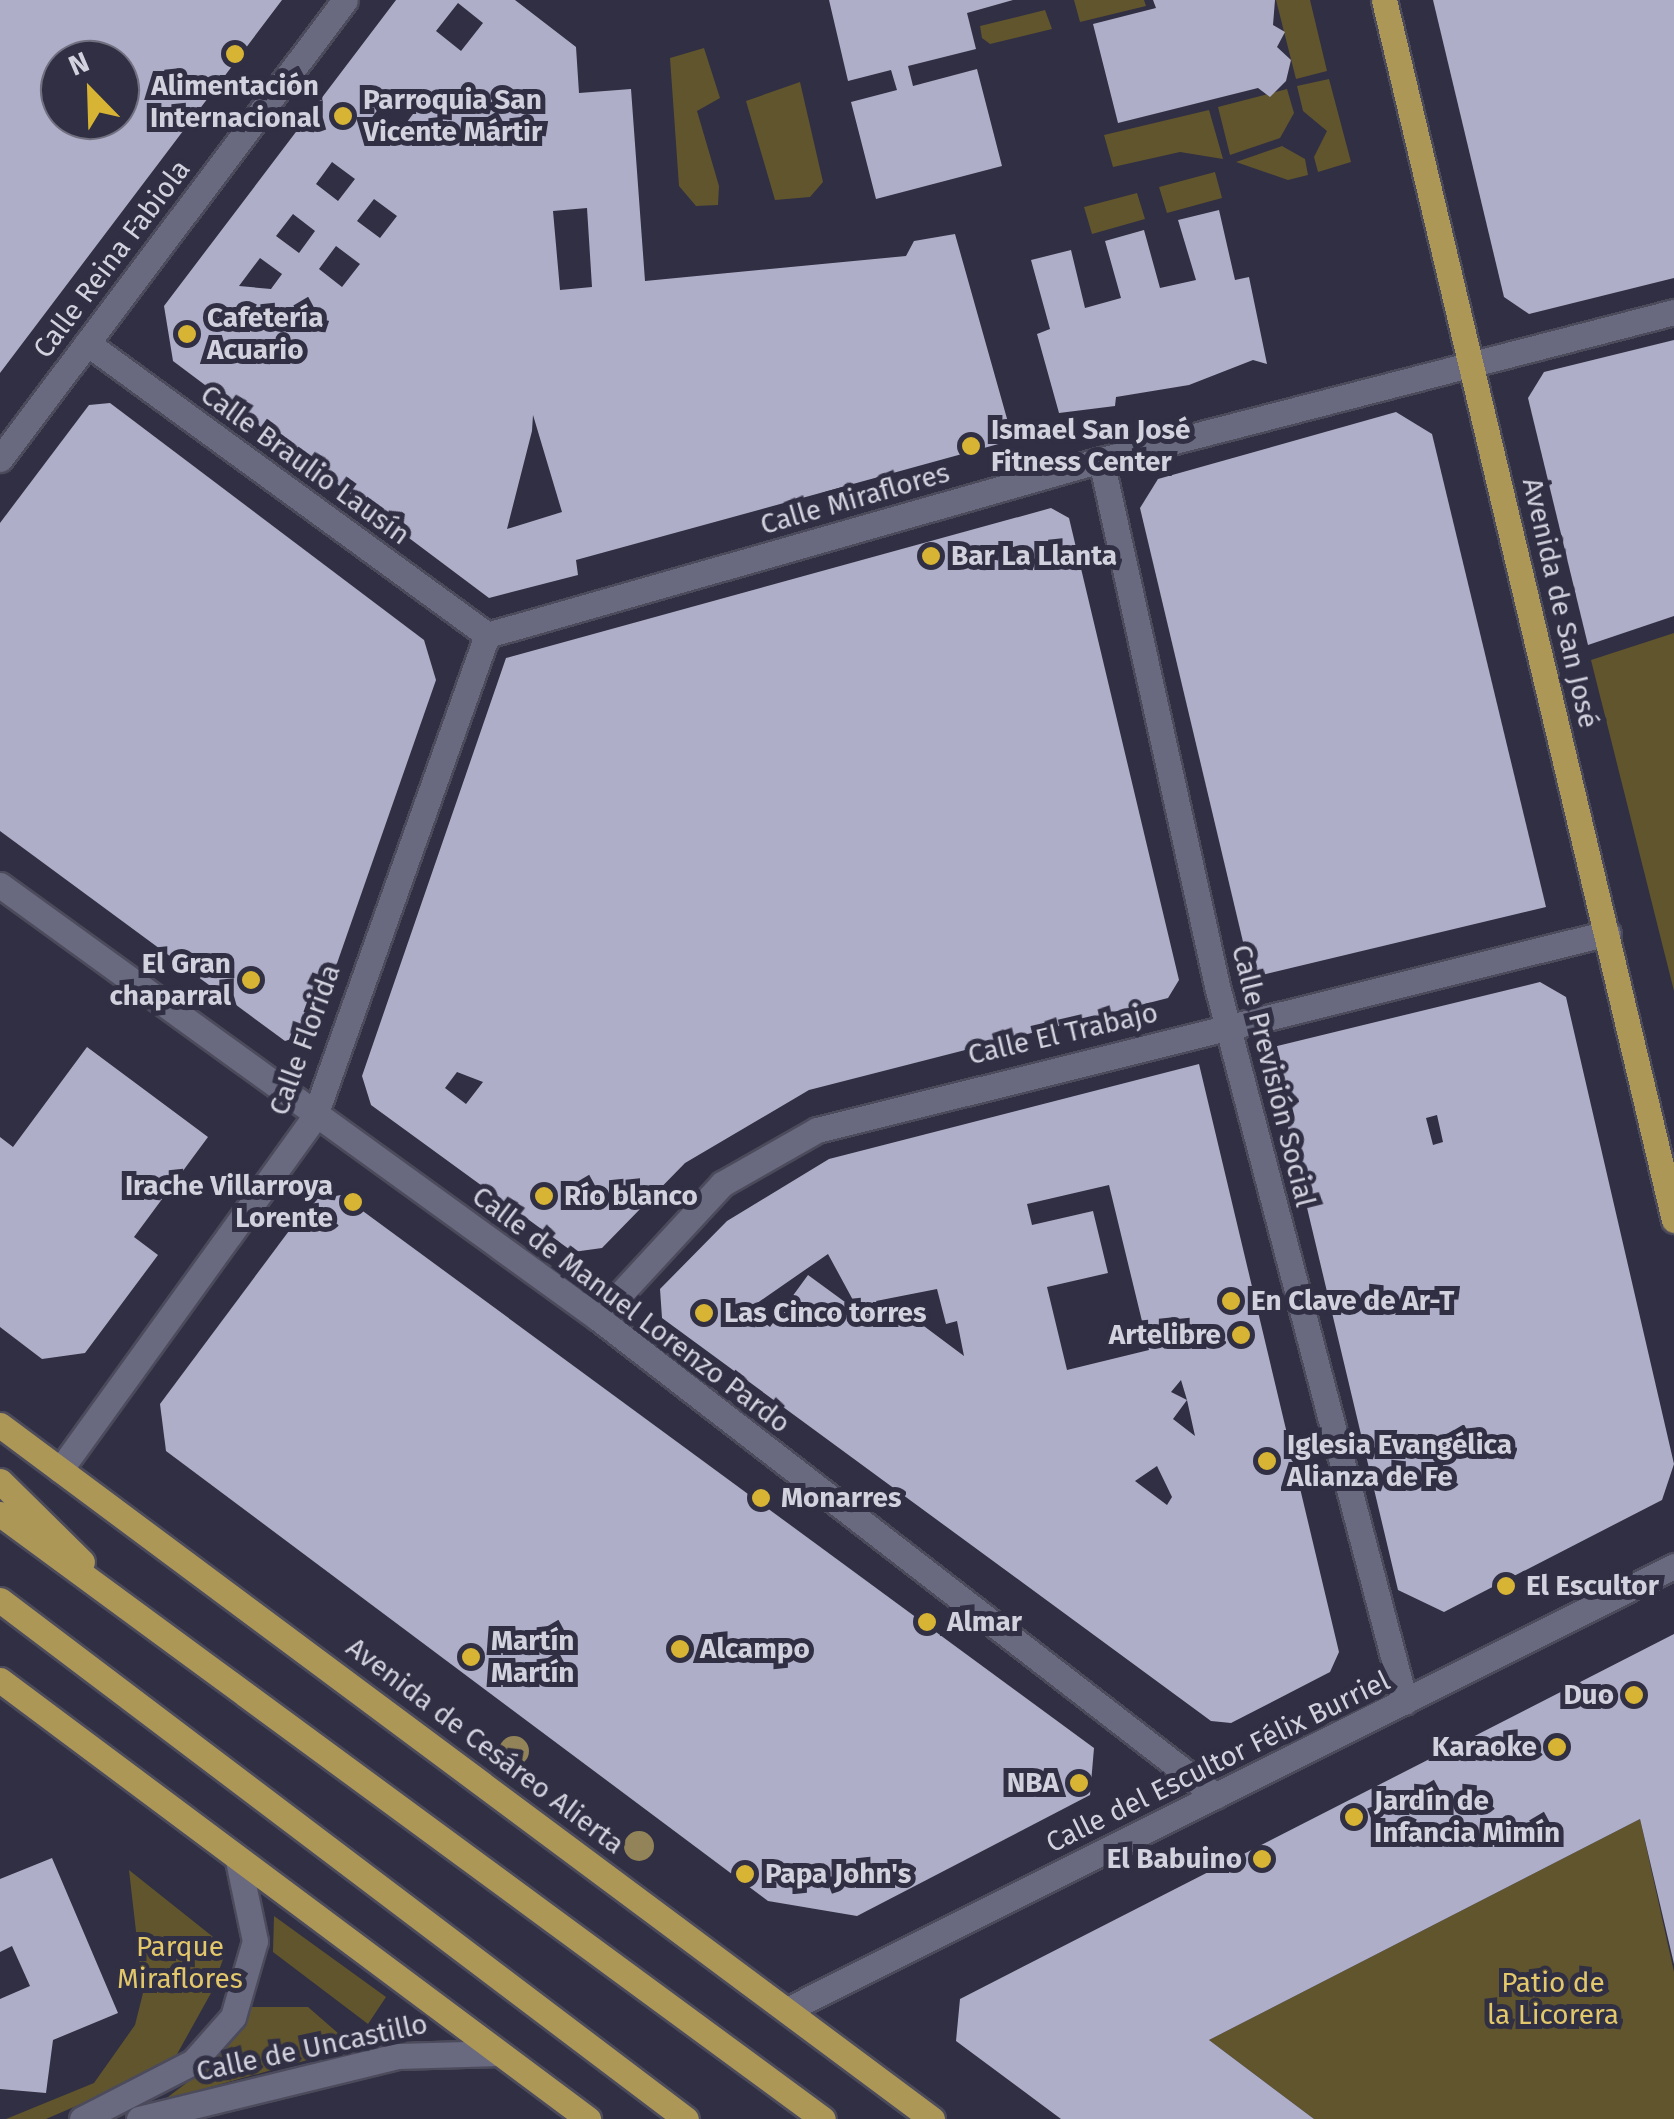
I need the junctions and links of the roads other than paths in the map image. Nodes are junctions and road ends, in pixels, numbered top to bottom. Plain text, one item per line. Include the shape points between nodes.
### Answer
1 (344, 0) edge
2 (1384, 0) edge
3 (1674, 312) edge
4 (87, 343) junction
5 (1472, 360) junction
6 (0, 459) edge
7 (1101, 460) junction
8 (487, 635) junction
9 (0, 885) edge
10 (1608, 933) junction
11 (1228, 1026) junction
12 (314, 1118) junction
13 (1674, 1220) edge
14 (598, 1318) junction
15 (0, 1425) edge
16 (60, 1470) junction
17 (0, 1481) edge
18 (0, 1514) edge
19 (1674, 1566) edge
20 (97, 1581) junction
21 (5, 1605) edge
22 (0, 1680) edge
23 (1405, 1702) junction
24 (1216, 1796) junction
25 (238, 1860) junction
26 (787, 2010) junction
27 (500, 2053) junction
28 (82, 2119) edge
29 (139, 2119) edge
30 (588, 2119) edge
31 (686, 2119) edge
32 (823, 2119) edge
33 (932, 2119) edge

1 - 4 street, Calle Reina Fabiola
2 - 5 main road, Avenida de San José
3 - 5 street, Calle Miraflores
4 - 6 street, Calle Reina Fabiola
4 - 8 street, Calle Braulio Lausín
5 - 7 street, Calle Miraflores
5 - 10 main road, Avenida de San José
7 - 8 street, Calle Miraflores
7 - 11 street, Calle Previsión Social
8 - 12 street, Calle Florida
9 - 12 street, Calle de Manuel Lorenzo Pardo
10 - 11 street, Calle El Trabajo
10 - 13 main road, Avenida de San José
11 - 14 street, Calle El Trabajo via 818,1130 722,1184
11 - 23 street, Calle Previsión Social
12 - 14 street, Calle de Manuel Lorenzo Pardo
12 - 16 street, Calle Florida
14 - 24 street, Calle de Manuel Lorenzo Pardo
15 - 16 main road, Avenida de Cesáreo Alierta
16 - 26 main road, Avenida de Cesáreo Alierta
17 - 20 main road
18 - 20 main road
19 - 23 street, Calle del Escultor Félix Burriel
20 - 32 main road
21 - 31 main road
22 - 25 main road
23 - 24 street, Calle del Escultor Félix Burriel
24 - 26 street, Calle del Escultor Félix Burriel
25 - 27 main road
25 - 28 street, Calle de Uncastillo via 255,1941 233,2017 194,2062
26 - 33 main road, Avenida de Cesáreo Alierta
27 - 29 street, Calle de Uncastillo via 384,2058
27 - 30 main road

